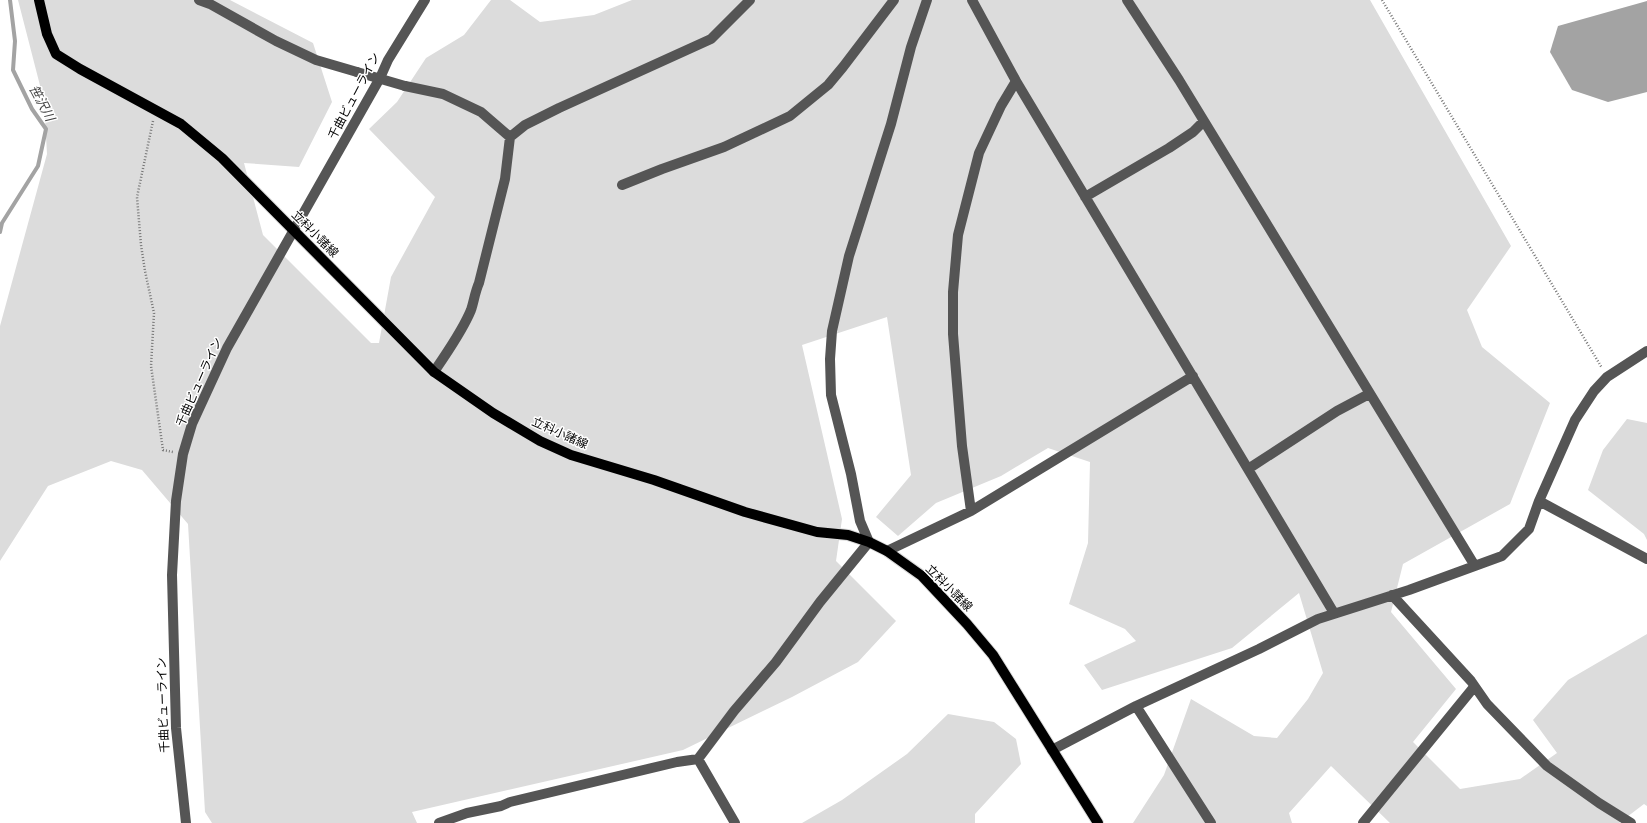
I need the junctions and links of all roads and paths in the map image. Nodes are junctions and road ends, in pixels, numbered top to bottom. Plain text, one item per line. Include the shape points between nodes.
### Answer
1 (39, 0) edge
2 (199, 0) edge
3 (425, 0) edge
4 (750, 0) edge
5 (894, 0) edge
6 (927, 0) edge
7 (972, 0) edge
8 (1127, 0) edge
9 (1382, 0) edge
10 (1016, 81) junction
11 (156, 109) junction
12 (1203, 122) junction
13 (510, 138) junction
14 (622, 185) dead end
15 (1086, 197) junction
16 (294, 231) junction
17 (1647, 351) edge
18 (434, 372) junction
19 (1193, 376) junction
20 (1607, 378) junction
21 (1369, 394) junction
22 (183, 454) junction
23 (1248, 469) junction
24 (1539, 501) junction
25 (970, 511) junction
26 (869, 542) junction
27 (887, 551) junction
28 (1647, 558) edge
29 (1475, 566) junction
30 (1392, 595) junction
31 (1334, 614) junction
32 (1474, 687) junction
33 (1136, 706) junction
34 (1052, 750) junction
35 (698, 759) junction
36 (186, 823) edge
37 (439, 823) edge
38 (735, 823) edge
39 (1098, 823) edge
40 (1211, 823) edge
41 (1363, 823) edge
42 (1631, 823) edge

1 - 11 main road, 立科小諸線 via 47,34 56,54
2 - 13 street, bridge via 316,60 405,86 443,94 481,112
3 - 16 street, 千曲ビューライン via 388,60
4 - 13 street via 711,39 559,108 525,125
5 - 14 street via 828,85 790,116 724,147
6 - 26 street via 849,256 832,331 831,395 860,521
7 - 10 street
8 - 12 street
9 - 20 path
10 - 15 street
10 - 25 street via 1001,106 980,153 958,235 953,292 953,334
11 - 16 main road, 立科小諸線 via 181,124 222,158
11 - 22 path via 137,197 140,238 154,313 151,366 163,450
12 - 15 street via 1169,148
12 - 21 street
13 - 18 street via 505,179 471,309
15 - 19 street
16 - 18 main road, 立科小諸線
16 - 22 street, 千曲ビューライン via 227,348 192,424
17 - 20 street
18 - 26 main road, 立科小諸線 via 540,442 745,512 817,532 848,535
19 - 23 street
19 - 25 street
20 - 24 street via 1594,391 1575,420
21 - 23 street via 1337,411
21 - 29 street
22 - 36 street, 千曲ビューライン via 176,501 172,575 176,728
23 - 31 street
24 - 28 street
24 - 29 street via 1529,529 1502,556
25 - 27 street
26 - 27 main road, 立科小諸線
26 - 35 street
27 - 34 main road, 立科小諸線 via 922,576 993,655
29 - 30 street
30 - 31 street
30 - 32 street
31 - 33 street via 1318,619
32 - 41 street
32 - 42 street via 1547,766 1599,804
33 - 34 street
33 - 40 street
34 - 39 main road, 立科小諸線
35 - 37 street via 510,802
35 - 38 street

